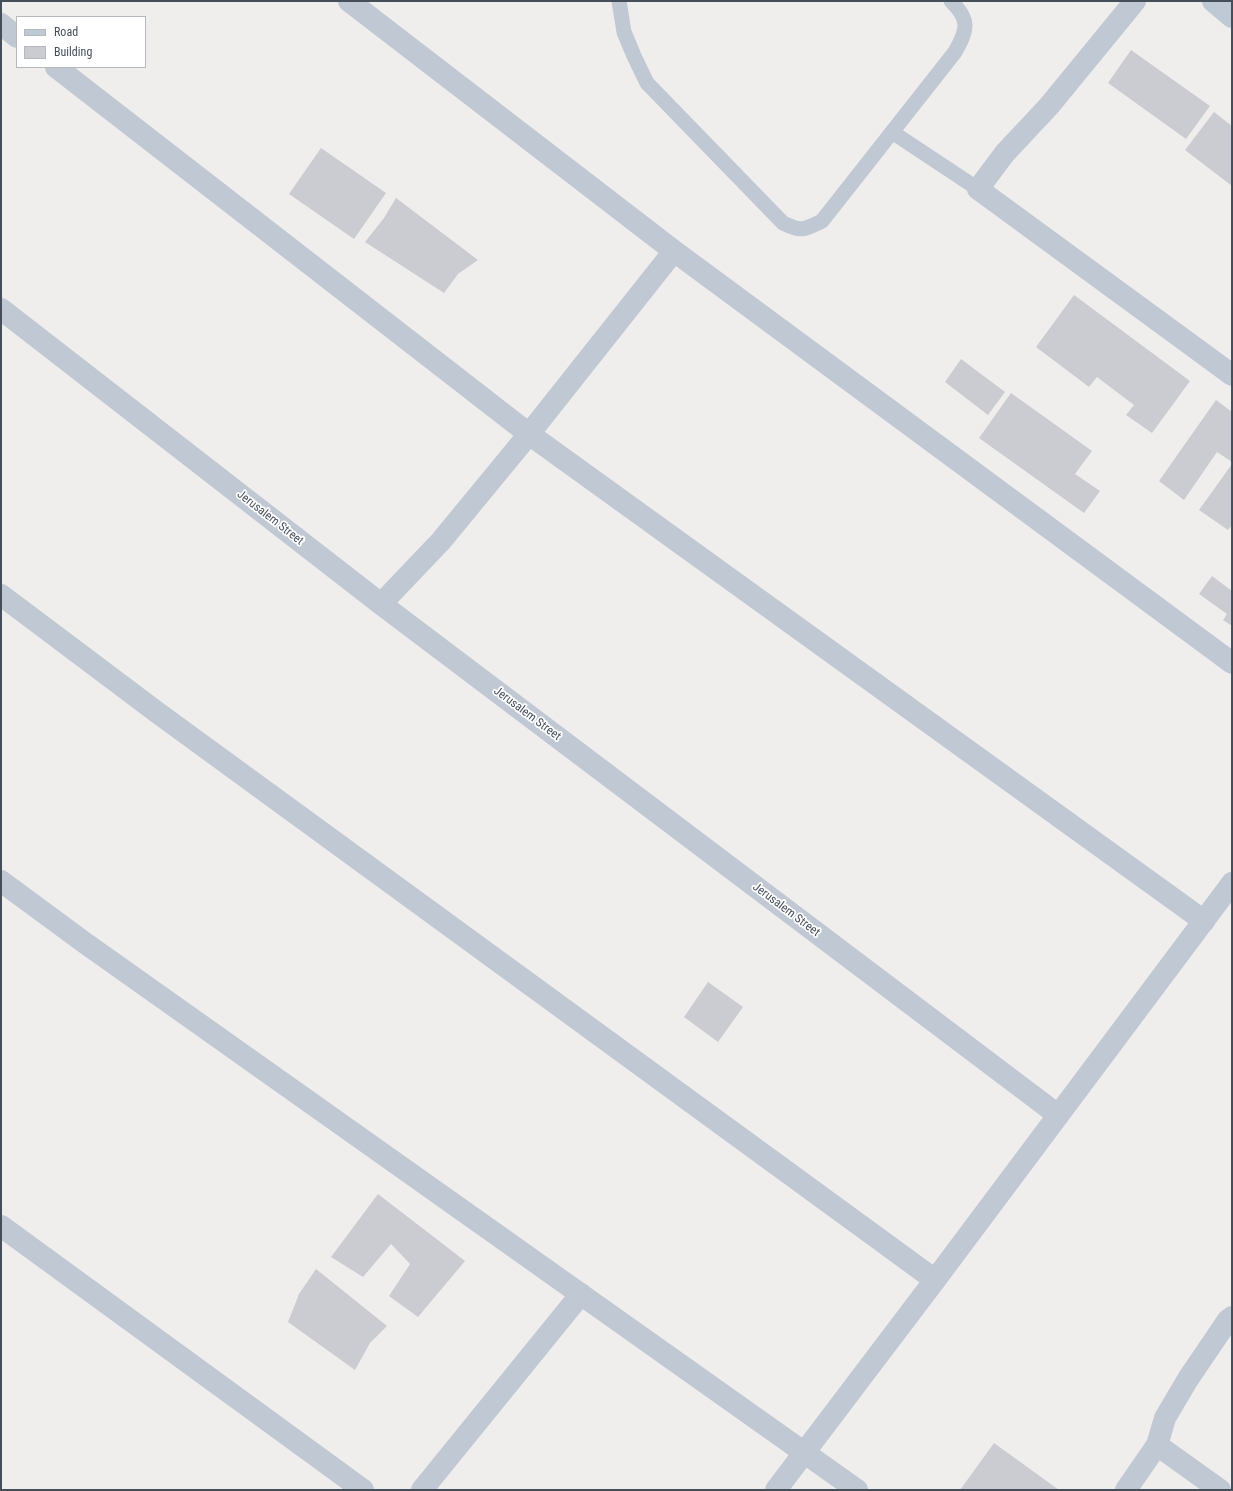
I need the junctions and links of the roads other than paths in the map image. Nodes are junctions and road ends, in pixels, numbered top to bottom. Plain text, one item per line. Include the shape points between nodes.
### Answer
1 (349, 1) edge
2 (619, 1) edge
3 (951, 1) edge
4 (1135, 1) edge
5 (1213, 1) edge
6 (1232, 17) edge
7 (1, 24) edge
8 (16, 36) edge
9 (57, 68) edge
10 (892, 132) junction
11 (978, 189) junction
12 (674, 251) junction
13 (1, 309) edge
14 (1232, 375) edge
15 (529, 434) junction
16 (1, 595) edge
17 (381, 604) junction
18 (1232, 663) edge
19 (1, 882) edge
20 (1232, 883) edge
21 (1204, 921) junction
22 (1058, 1115) junction
23 (1, 1226) edge
24 (935, 1280) junction
25 (581, 1294) junction
26 (1232, 1317) edge
27 (1157, 1445) junction
28 (804, 1453) junction
29 (363, 1490) edge
30 (422, 1490) edge
31 (776, 1490) edge
32 (857, 1490) edge
33 (1126, 1490) edge
34 (1220, 1490) edge

1 - 12 street
2 - 10 lane via 624,32 647,83 783,223 795,229 808,228 822,221
3 - 10 lane via 960,10 966,25 964,35 956,52
4 - 11 street via 1048,106 1005,153
5 - 6 main road
7 - 8 street
9 - 15 street
10 - 11 lane
11 - 14 street
12 - 15 street
12 - 18 street
13 - 17 street, Jerusalem Street
15 - 17 street via 441,541
15 - 21 street
16 - 24 street via 164,718
17 - 22 street, Jerusalem Street
19 - 25 street
20 - 21 street
21 - 22 street
22 - 24 street
23 - 29 street
24 - 28 street
25 - 28 street
25 - 30 street
26 - 27 street via 1165,1418
27 - 33 street
27 - 34 street
28 - 31 street
28 - 32 street

